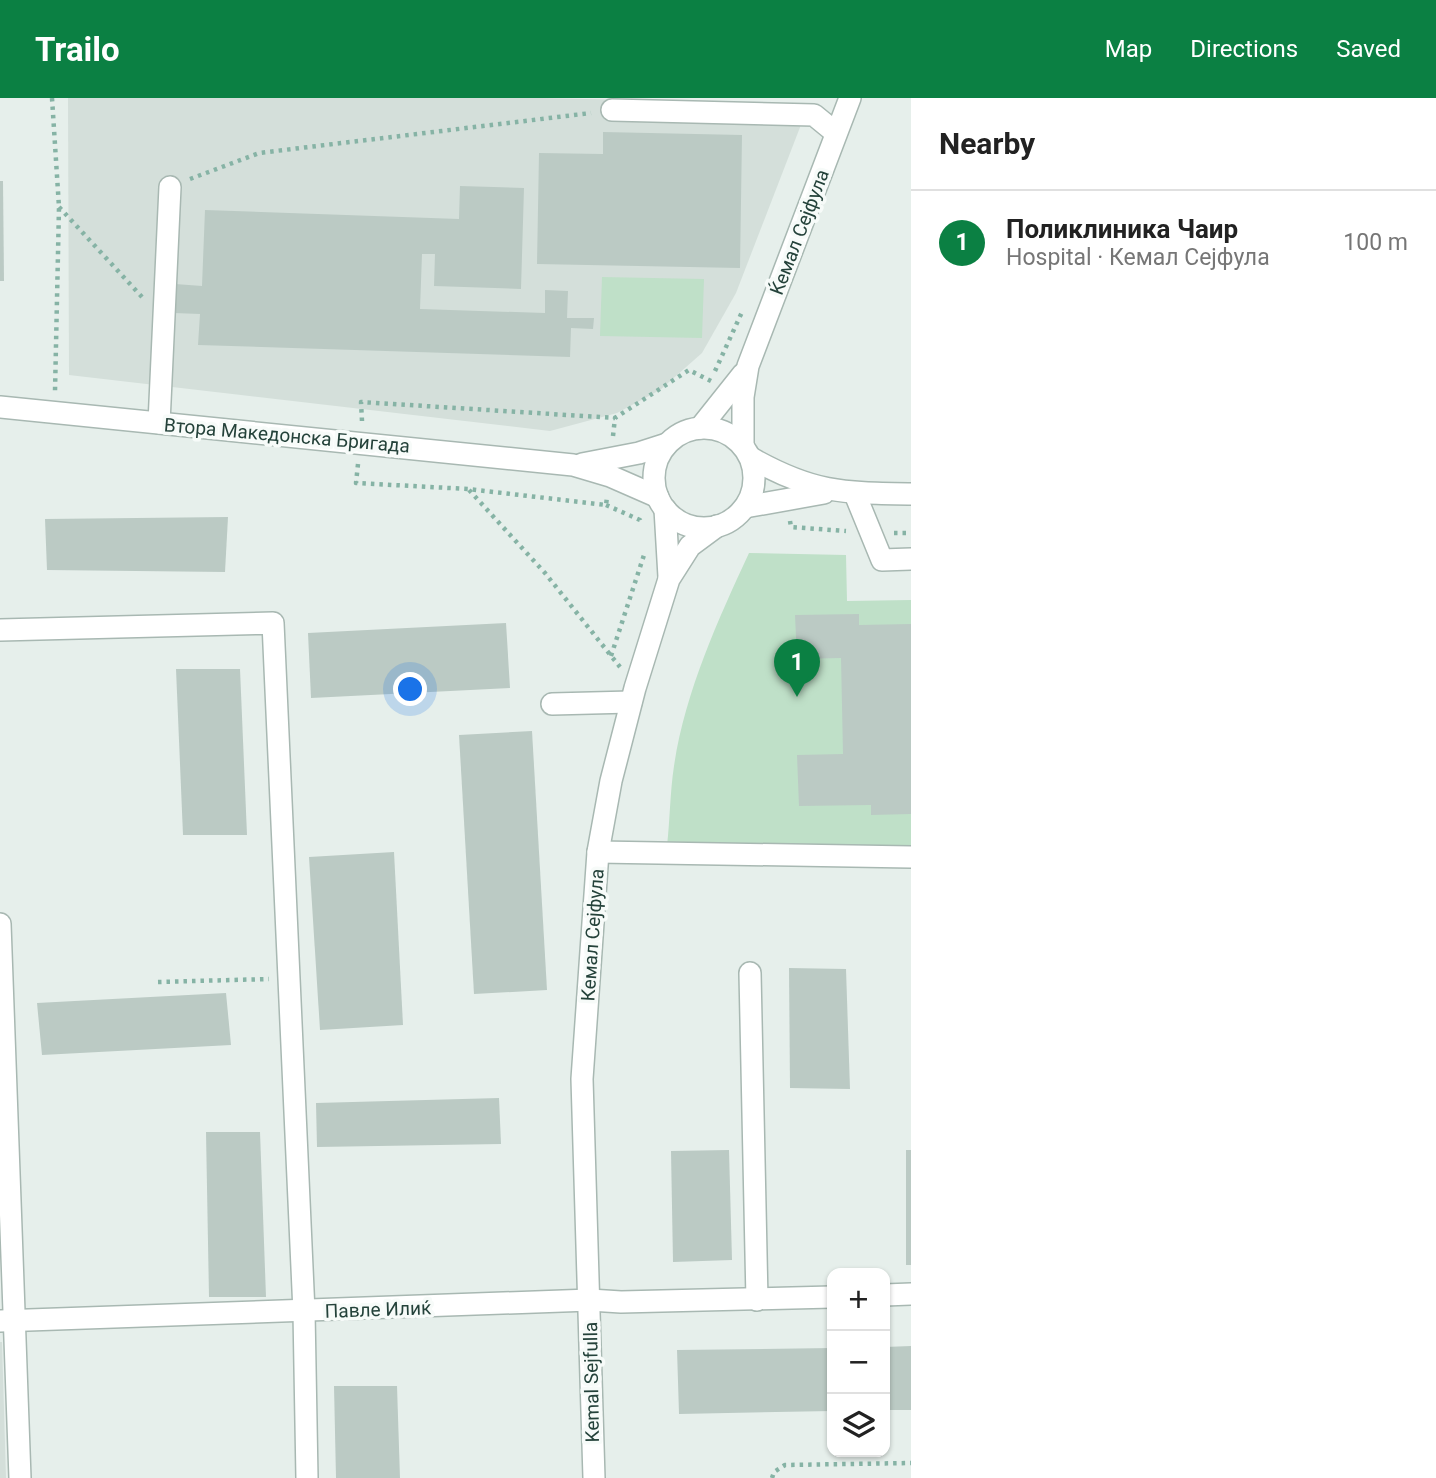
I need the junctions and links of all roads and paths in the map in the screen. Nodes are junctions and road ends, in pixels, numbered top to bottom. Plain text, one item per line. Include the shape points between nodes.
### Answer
1 (52, 98) edge
2 (850, 98) edge
3 (612, 110) joint
4 (836, 133) junction
5 (170, 187) joint
6 (59, 207) junction
7 (164, 321) junction
8 (748, 366) junction
9 (732, 392) junction
10 (0, 407) edge
11 (54, 411) junction
12 (615, 418) junction
13 (159, 423) junction
14 (700, 428) junction
15 (362, 432) junction
16 (667, 444) junction
17 (747, 452) junction
18 (610, 468) junction
19 (468, 489) junction
20 (833, 492) junction
21 (855, 494) junction
22 (911, 494) edge
23 (789, 497) junction
24 (662, 503) junction
25 (606, 505) junction
26 (745, 507) junction
27 (717, 526) junction
28 (644, 533) dead end
29 (870, 533) junction
30 (911, 533) edge
31 (647, 546) dead end
32 (911, 559) edge
33 (668, 579) junction
34 (0, 630) edge
35 (611, 656) junction
36 (633, 695) junction
37 (552, 704) dead end
38 (598, 852) junction
39 (911, 857) edge
40 (0, 924) edge
41 (750, 973) dead end
42 (288, 978) junction
43 (158, 982) dead end
44 (911, 1294) edge
45 (890, 1295) edge
46 (827, 1297) edge
47 (590, 1300) junction
48 (757, 1300) junction
49 (304, 1312) junction
50 (7, 1321) edge
51 (911, 1463) edge
52 (593, 1471) edge
53 (20, 1478) edge
54 (307, 1478) edge
55 (772, 1478) edge

1 - 6 path
2 - 4 street, Ќемал Сејфула
3 - 4 street via 814,115
3 - 5 path via 259,152
4 - 8 street, Ќемал Сејфула
5 - 7 street
6 - 7 path
6 - 11 path
7 - 13 street
8 - 9 street, Ќемал Сејфула
8 - 17 street, Ќемал Сејфула via 743,397
9 - 12 path via 689,370
9 - 14 street, Ќемал Сејфула
10 - 11 street, Втора Македонска Бригада
11 - 13 street, Втора Македонска Бригада
12 - 15 path via 361,402
12 - 18 path
13 - 15 street, Втора Македонска Бригада
14 - 16 street
14 - 17 street via 720,430
15 - 18 street, Втора Македонска Бригада
15 - 19 path via 356,483
16 - 18 street
16 - 24 street via 655,469
17 - 20 street via 790,479
17 - 26 street via 754,486
18 - 24 street, Втора Македонска Бригада
18 - 25 path
19 - 25 path
19 - 35 path via 545,573
20 - 21 street
20 - 23 street
21 - 22 street
21 - 29 street
23 - 26 street
23 - 29 path via 791,527
24 - 27 street via 689,525
24 - 33 street
25 - 28 path via 640,520
26 - 27 street
27 - 33 street via 690,546
29 - 30 path
29 - 32 street via 882,560
31 - 35 path
33 - 36 street, Кемал Сејфула
34 - 42 street via 274,623
35 - 36 path
36 - 37 street
36 - 38 street, Кемал Сејфула
38 - 39 street
38 - 47 street, Кемал Сејфула via 582,1079
40 - 50 street
41 - 48 street
42 - 43 path
42 - 49 street
44 - 45 street
46 - 48 street, Павле Илиќ
47 - 48 street, Павле Илиќ
47 - 49 street, Павле Илиќ
47 - 52 street, Kemal Sejfulla
49 - 50 street, Павле Илиќ
49 - 54 street
50 - 53 street
51 - 55 path via 785,1465

